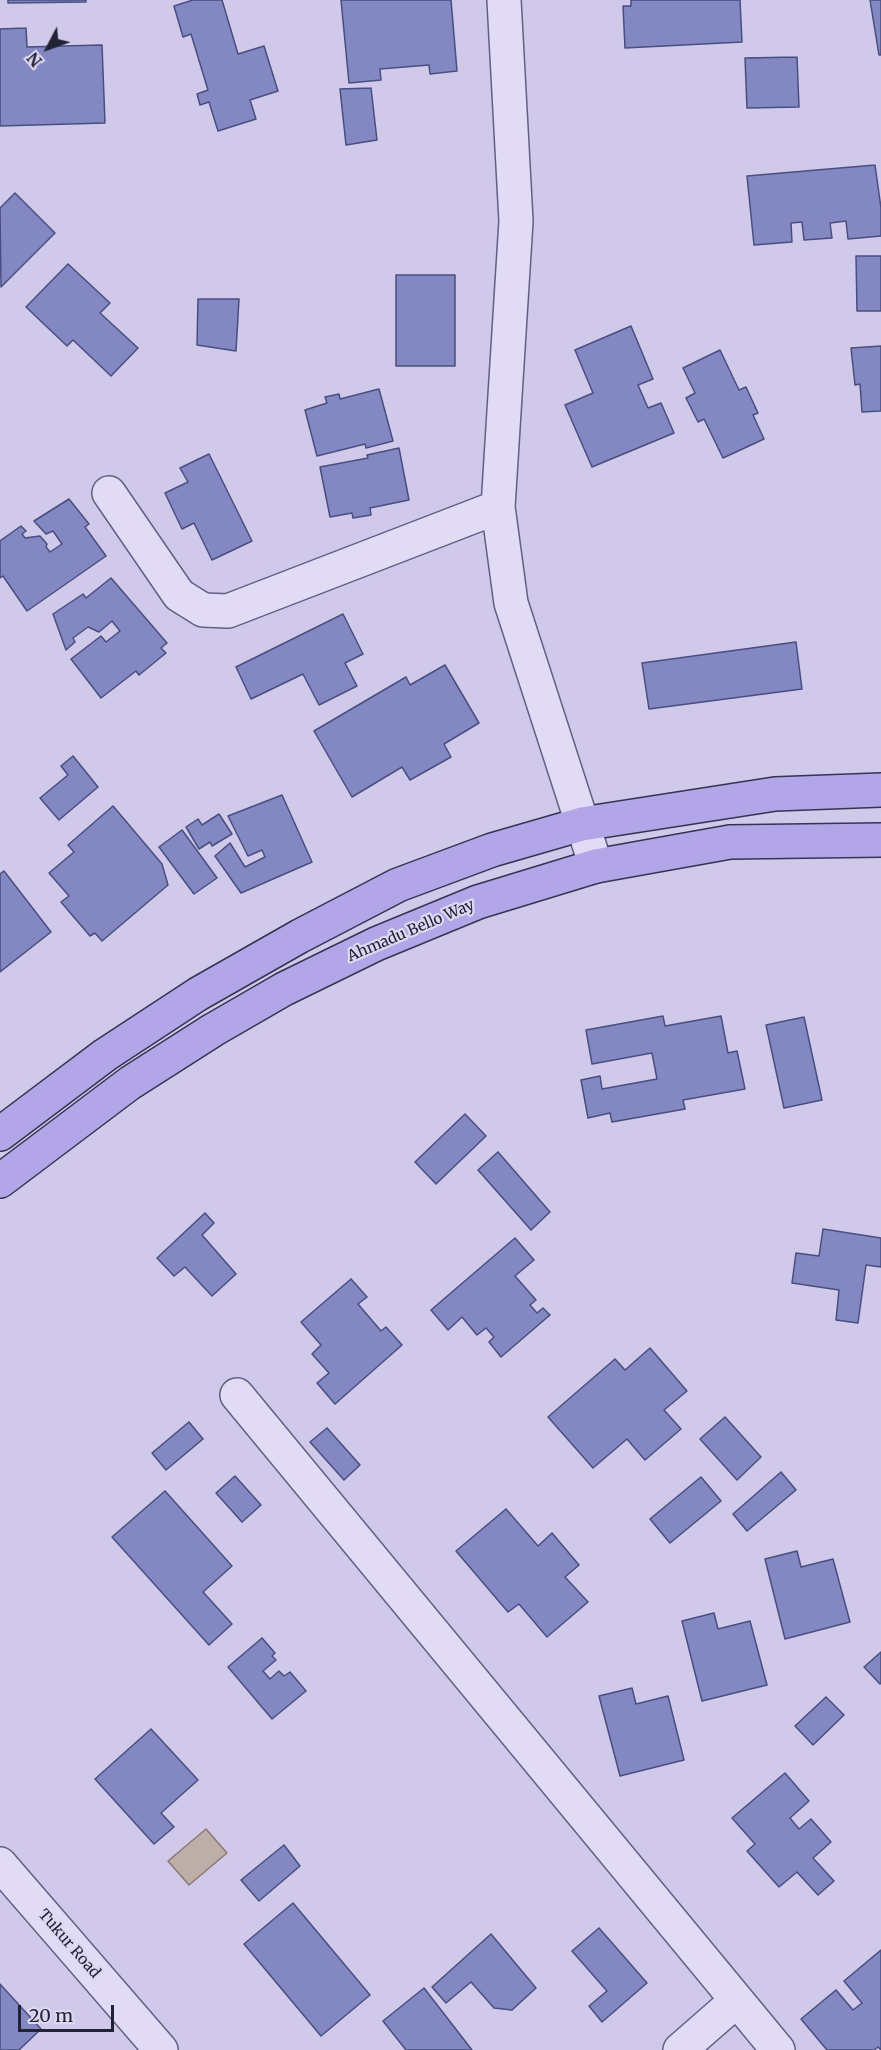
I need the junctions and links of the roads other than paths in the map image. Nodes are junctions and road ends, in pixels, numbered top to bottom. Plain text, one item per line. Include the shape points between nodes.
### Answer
1 (504, 0) edge
2 (109, 493) dead end
3 (498, 507) junction
4 (881, 790) edge
5 (582, 824) junction
6 (881, 840) edge
7 (596, 866) junction
8 (0, 1134) edge
9 (0, 1181) edge
10 (237, 1395) dead end
11 (0, 1864) edge
12 (736, 2001) junction
13 (161, 2050) edge
14 (680, 2050) edge
15 (778, 2050) edge

1 - 3 street via 516,221
2 - 3 street via 179,595 203,610 228,611
3 - 5 street via 512,603
4 - 5 main road via 775,794
5 - 7 street
5 - 8 main road via 492,850 398,885 300,936 198,994 105,1055
6 - 7 main road, Ahmadu Bello Way via 730,842
7 - 9 main road, Ahmadu Bello Way via 478,902 376,944 284,989 130,1083
10 - 12 street
11 - 13 street, Tukur Road
12 - 14 street
12 - 15 street

